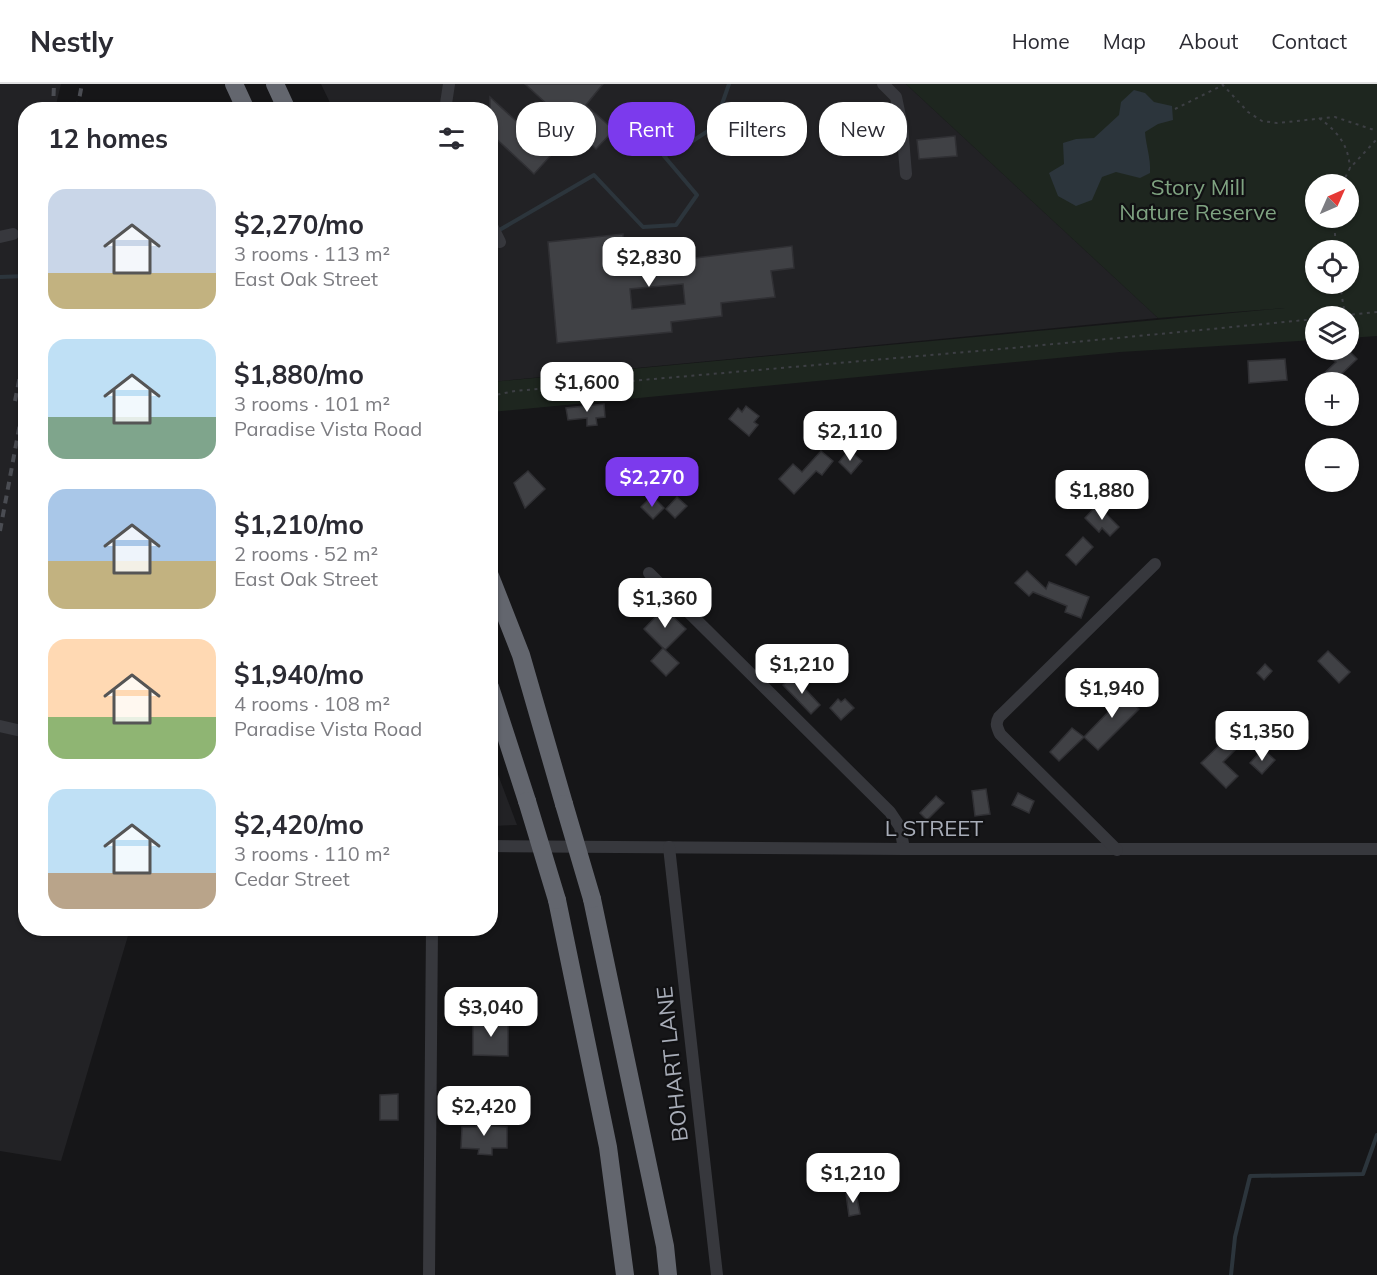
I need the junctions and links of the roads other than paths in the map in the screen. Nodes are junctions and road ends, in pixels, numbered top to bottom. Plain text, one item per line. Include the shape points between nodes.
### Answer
1 (234, 84) edge
2 (275, 84) edge
3 (449, 84) edge
4 (883, 84) edge
5 (242, 102) edge
6 (283, 102) edge
7 (446, 102) edge
8 (906, 174) dead end
9 (13, 234) dead end
10 (0, 237) edge
11 (498, 238) edge
12 (500, 242) dead end
13 (1155, 564) dead end
14 (649, 573) dead end
15 (498, 596) edge
16 (498, 712) edge
17 (0, 726) edge
18 (18, 730) edge
19 (498, 846) edge
20 (669, 848) junction
21 (904, 849) junction
22 (1377, 849) edge
23 (1117, 850) junction
24 (432, 936) edge
25 (429, 1275) edge
26 (625, 1275) edge
27 (668, 1275) edge
28 (717, 1275) edge

1 - 5 highway
2 - 6 highway
3 - 7 street
4 - 8 street via 896,97
9 - 10 street
11 - 12 street
13 - 23 street via 999,717 996,726
14 - 21 street via 890,812 900,827
15 - 27 highway, bridge via 521,654 592,899
16 - 26 highway, bridge via 556,900 608,1147
17 - 18 street
19 - 20 street, L STREET
20 - 21 street, L STREET
20 - 28 street, BOHART LANE
21 - 23 street, L STREET
22 - 23 street, L STREET
24 - 25 street

